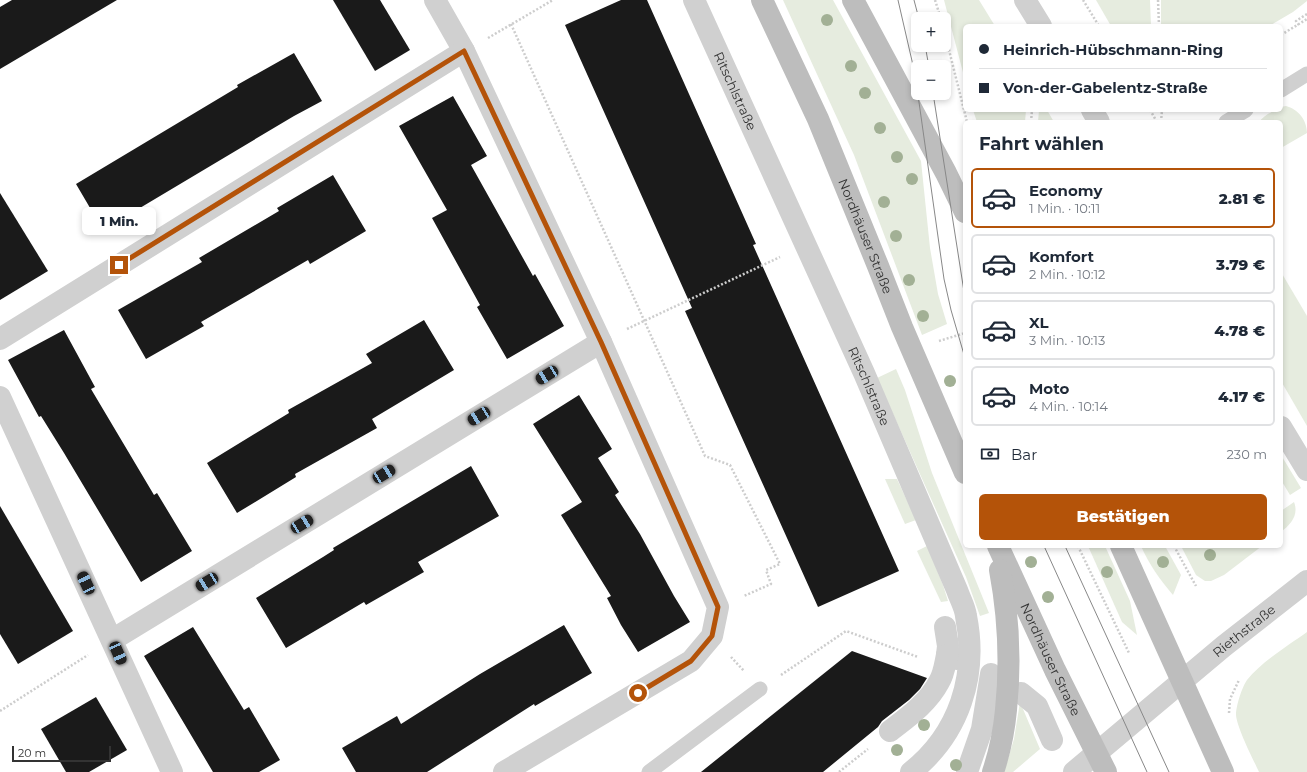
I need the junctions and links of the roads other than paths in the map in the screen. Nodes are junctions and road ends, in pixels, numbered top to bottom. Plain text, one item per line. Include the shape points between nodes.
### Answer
1 (435, 0) edge
2 (694, 0) edge
3 (762, 0) edge
4 (853, 0) edge
5 (1025, 0) edge
6 (1040, 24) edge
7 (464, 51) junction
8 (1307, 74) edge
9 (1283, 89) edge
10 (1243, 112) edge
11 (1229, 120) edge
12 (963, 208) edge
13 (0, 339) edge
14 (601, 342) junction
15 (0, 397) edge
16 (1283, 430) edge
17 (963, 468) edge
18 (1307, 470) edge
19 (994, 548) edge
20 (999, 548) edge
21 (1122, 548) edge
22 (1307, 581) edge
23 (945, 627) dead end
24 (112, 640) junction
25 (990, 674) dead end
26 (1182, 681) junction
27 (760, 689) road end
28 (1035, 700) dead end
29 (890, 731) road end
30 (1052, 740) dead end
31 (1101, 763) edge
32 (172, 772) edge
33 (504, 772) edge
34 (649, 772) edge
35 (911, 772) edge
36 (967, 772) edge
37 (993, 772) edge
38 (1074, 772) edge
39 (1223, 772) edge

1 - 7 street
2 - 35 street, Ritschlstraße via 864,373 966,615 970,664 958,712 936,749
3 - 17 main road, Nordhäuser Straße via 818,120
4 - 12 main road
5 - 6 street
7 - 13 street
7 - 14 street
8 - 9 lane
10 - 11 lane
14 - 24 street
14 - 33 street via 718,607 712,636 691,661
15 - 24 street
16 - 18 street
19 - 37 main road via 1006,603 1010,659 1003,739
20 - 31 main road, Nordhäuser Straße
21 - 26 main road
22 - 26 street, Riethstraße
23 - 29 street via 950,660 940,682 917,709
24 - 32 street
25 - 36 street via 982,730
26 - 31 street, Riethstraße
26 - 39 main road
27 - 34 lane
28 - 30 street
31 - 38 street, Riethstraße

